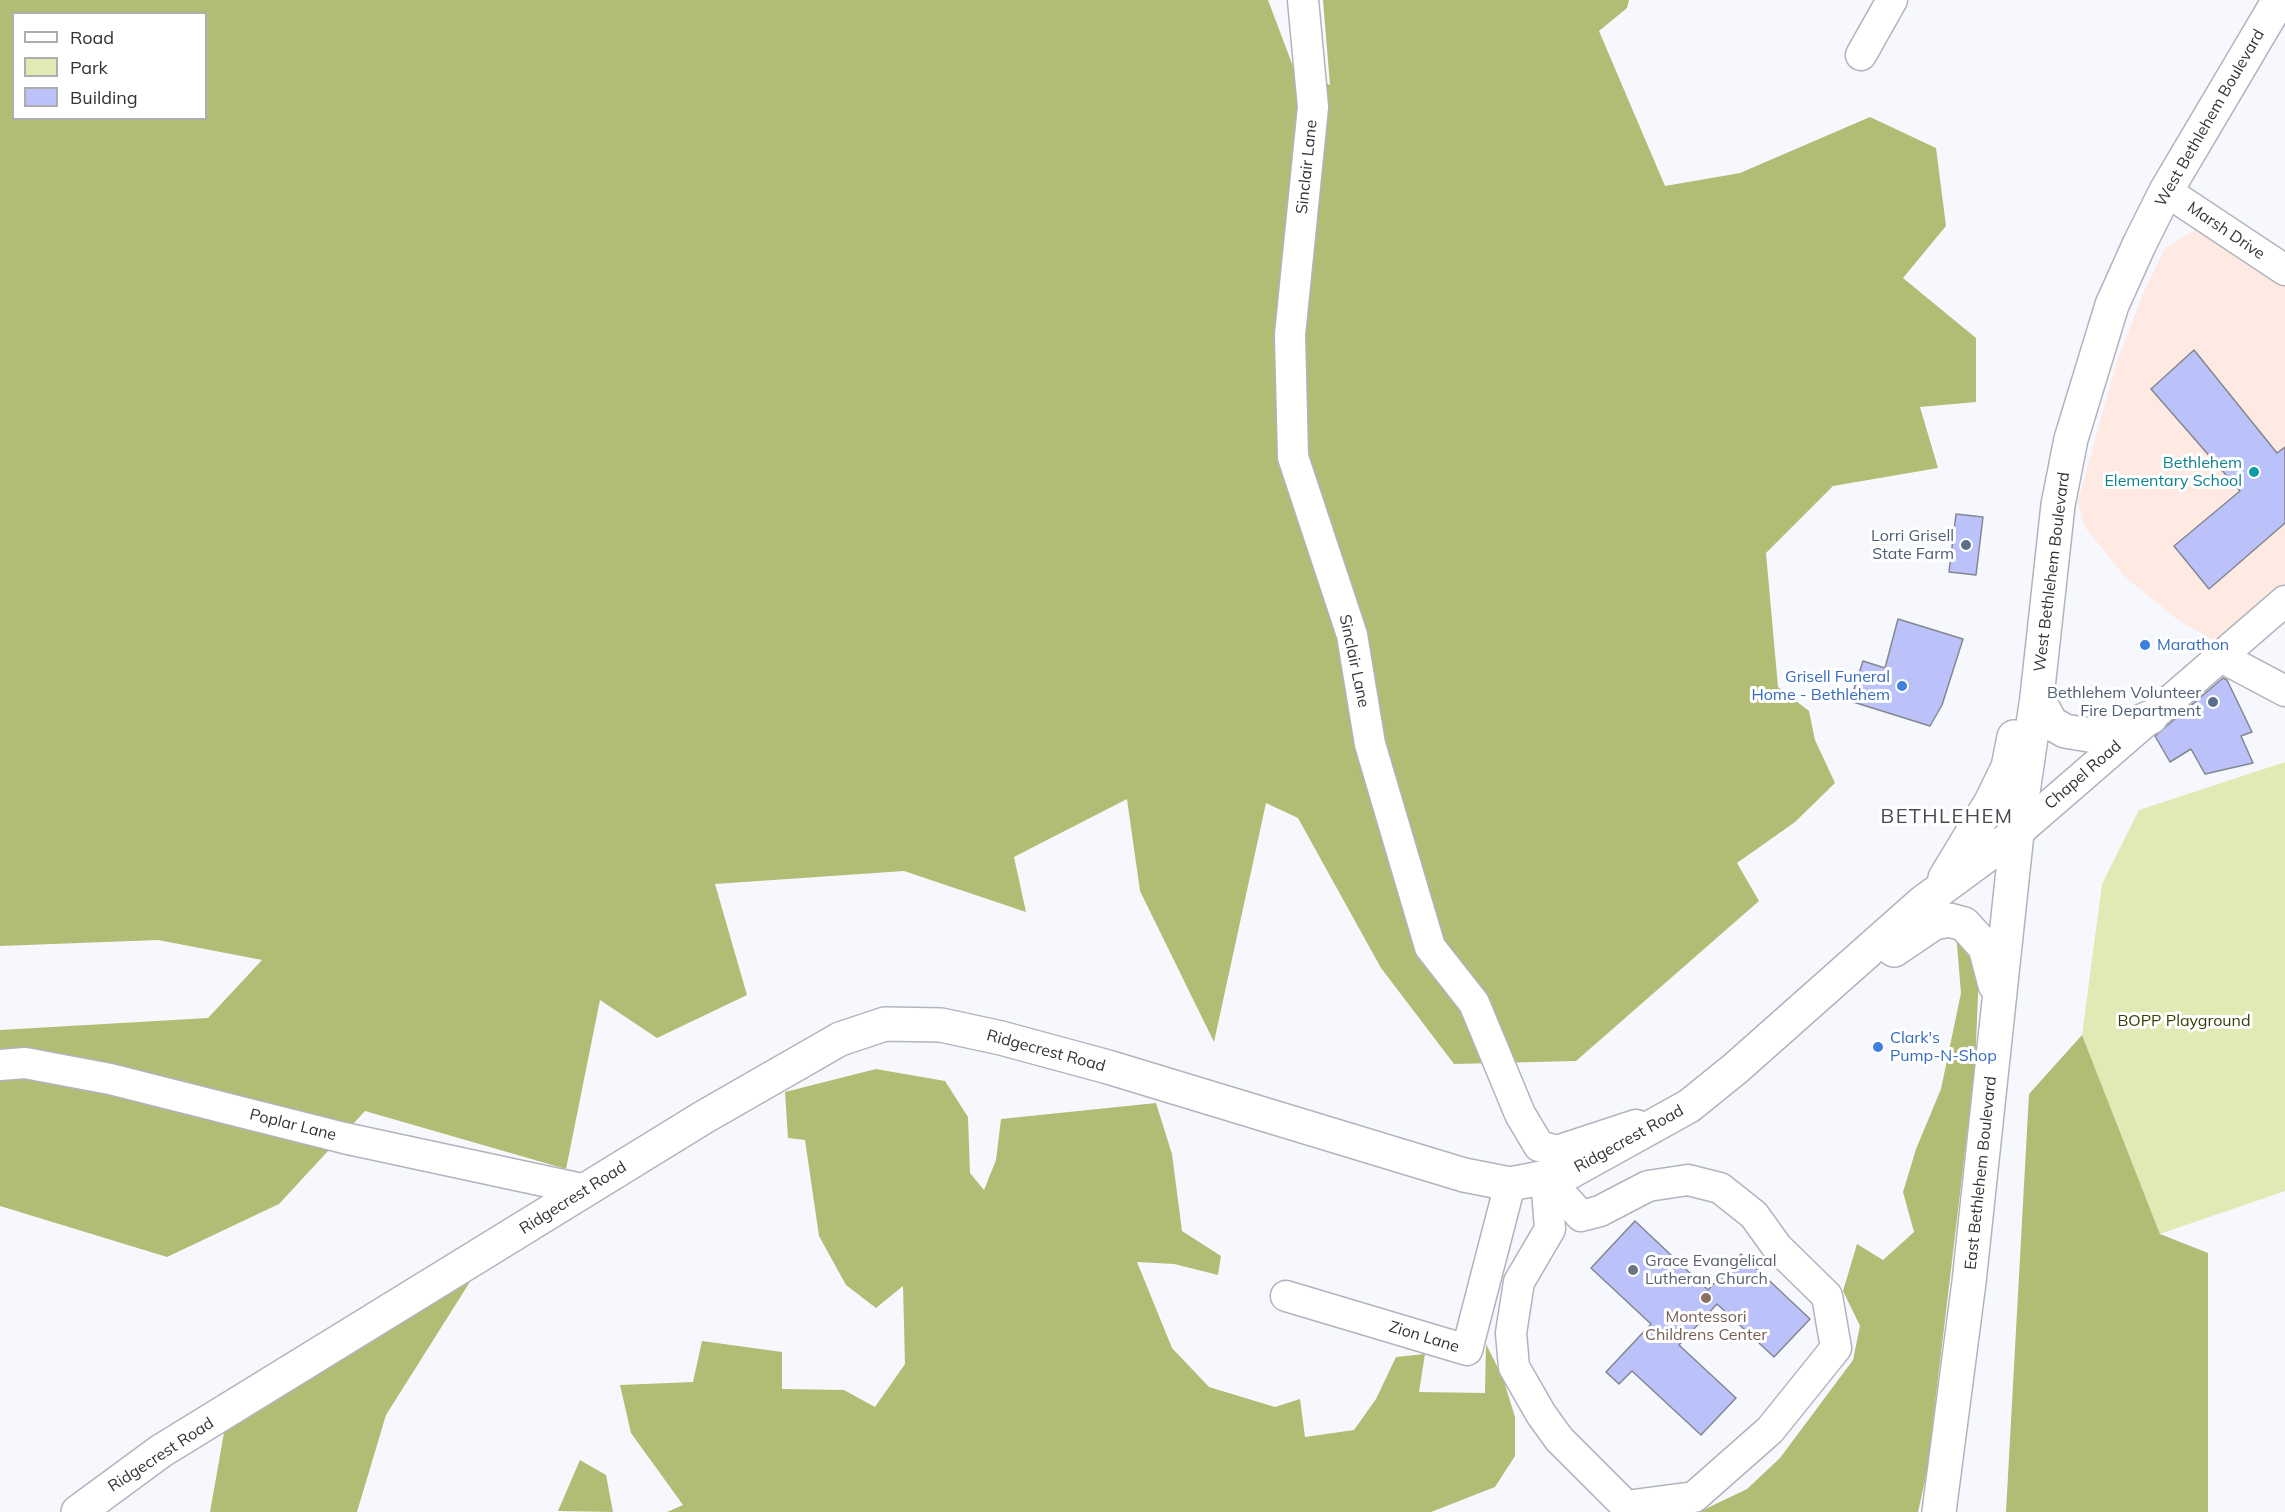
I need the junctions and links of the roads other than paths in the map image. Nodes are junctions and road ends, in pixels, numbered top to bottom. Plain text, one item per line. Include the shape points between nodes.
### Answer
1 (1303, 0) edge
2 (1893, 0) edge
3 (2279, 0) edge
4 (1861, 55) dead end
5 (2166, 191) junction
6 (2285, 270) edge
7 (2049, 571) junction
8 (2285, 601) edge
9 (2221, 657) junction
10 (2285, 691) edge
11 (2037, 697) junction
12 (2151, 717) junction
13 (2017, 832) junction
14 (1937, 891) junction
15 (2000, 1003) junction
16 (1804, 1005) junction
17 (0, 1065) edge
18 (1679, 1111) junction
19 (1546, 1177) junction
20 (1510, 1184) junction
21 (586, 1190) junction
22 (1286, 1296) dead end
23 (1610, 1502) edge
24 (78, 1512) edge
25 (1939, 1512) edge

1 - 18 street, Sinclair Lane via 1313,107 1290,335 1293,457 1352,634 1370,744 1430,947 1474,1003 1520,1114 1539,1146 1557,1151
2 - 4 street
3 - 5 main road, West Bethlehem Boulevard
5 - 6 street, Marsh Drive
5 - 7 main road, West Bethlehem Boulevard via 2112,305 2071,439
7 - 11 main road, West Bethlehem Boulevard
7 - 14 main road via 2030,645 2008,767
8 - 9 street, Chapel Road
9 - 10 street
9 - 12 street, Chapel Road
11 - 12 main road via 2051,723 2065,731 2089,735 2114,733
11 - 13 main road, West Bethlehem Boulevard
12 - 13 street, Chapel Road
13 - 14 main road, Ridgecrest Road
13 - 15 main road, East Bethlehem Boulevard
14 - 16 main road, Ridgecrest Road
15 - 16 main road via 1985,947 1964,924 1949,920 1934,923 1830,997
15 - 25 main road, East Bethlehem Boulevard
16 - 18 main road, Ridgecrest Road via 1736,1068
17 - 21 street, Poplar Lane via 25,1063 110,1078 344,1138
18 - 19 main road, Ridgecrest Road via 1568,1173
19 - 20 main road, Ridgecrest Road
19 - 23 street via 1550,1229 1520,1282 1511,1333 1514,1366 1540,1414
19 - 23 street via 1581,1216 1600,1211 1648,1186 1688,1180 1720,1188 1754,1215 1778,1247 1827,1296 1836,1348 1770,1430 1694,1497 1626,1506
20 - 21 main road, Ridgecrest Road via 1464,1176 1328,1132 1001,1038 941,1024 885,1024 840,1039
20 - 22 street, Zion Lane via 1467,1350
21 - 24 main road, Ridgecrest Road via 162,1451

